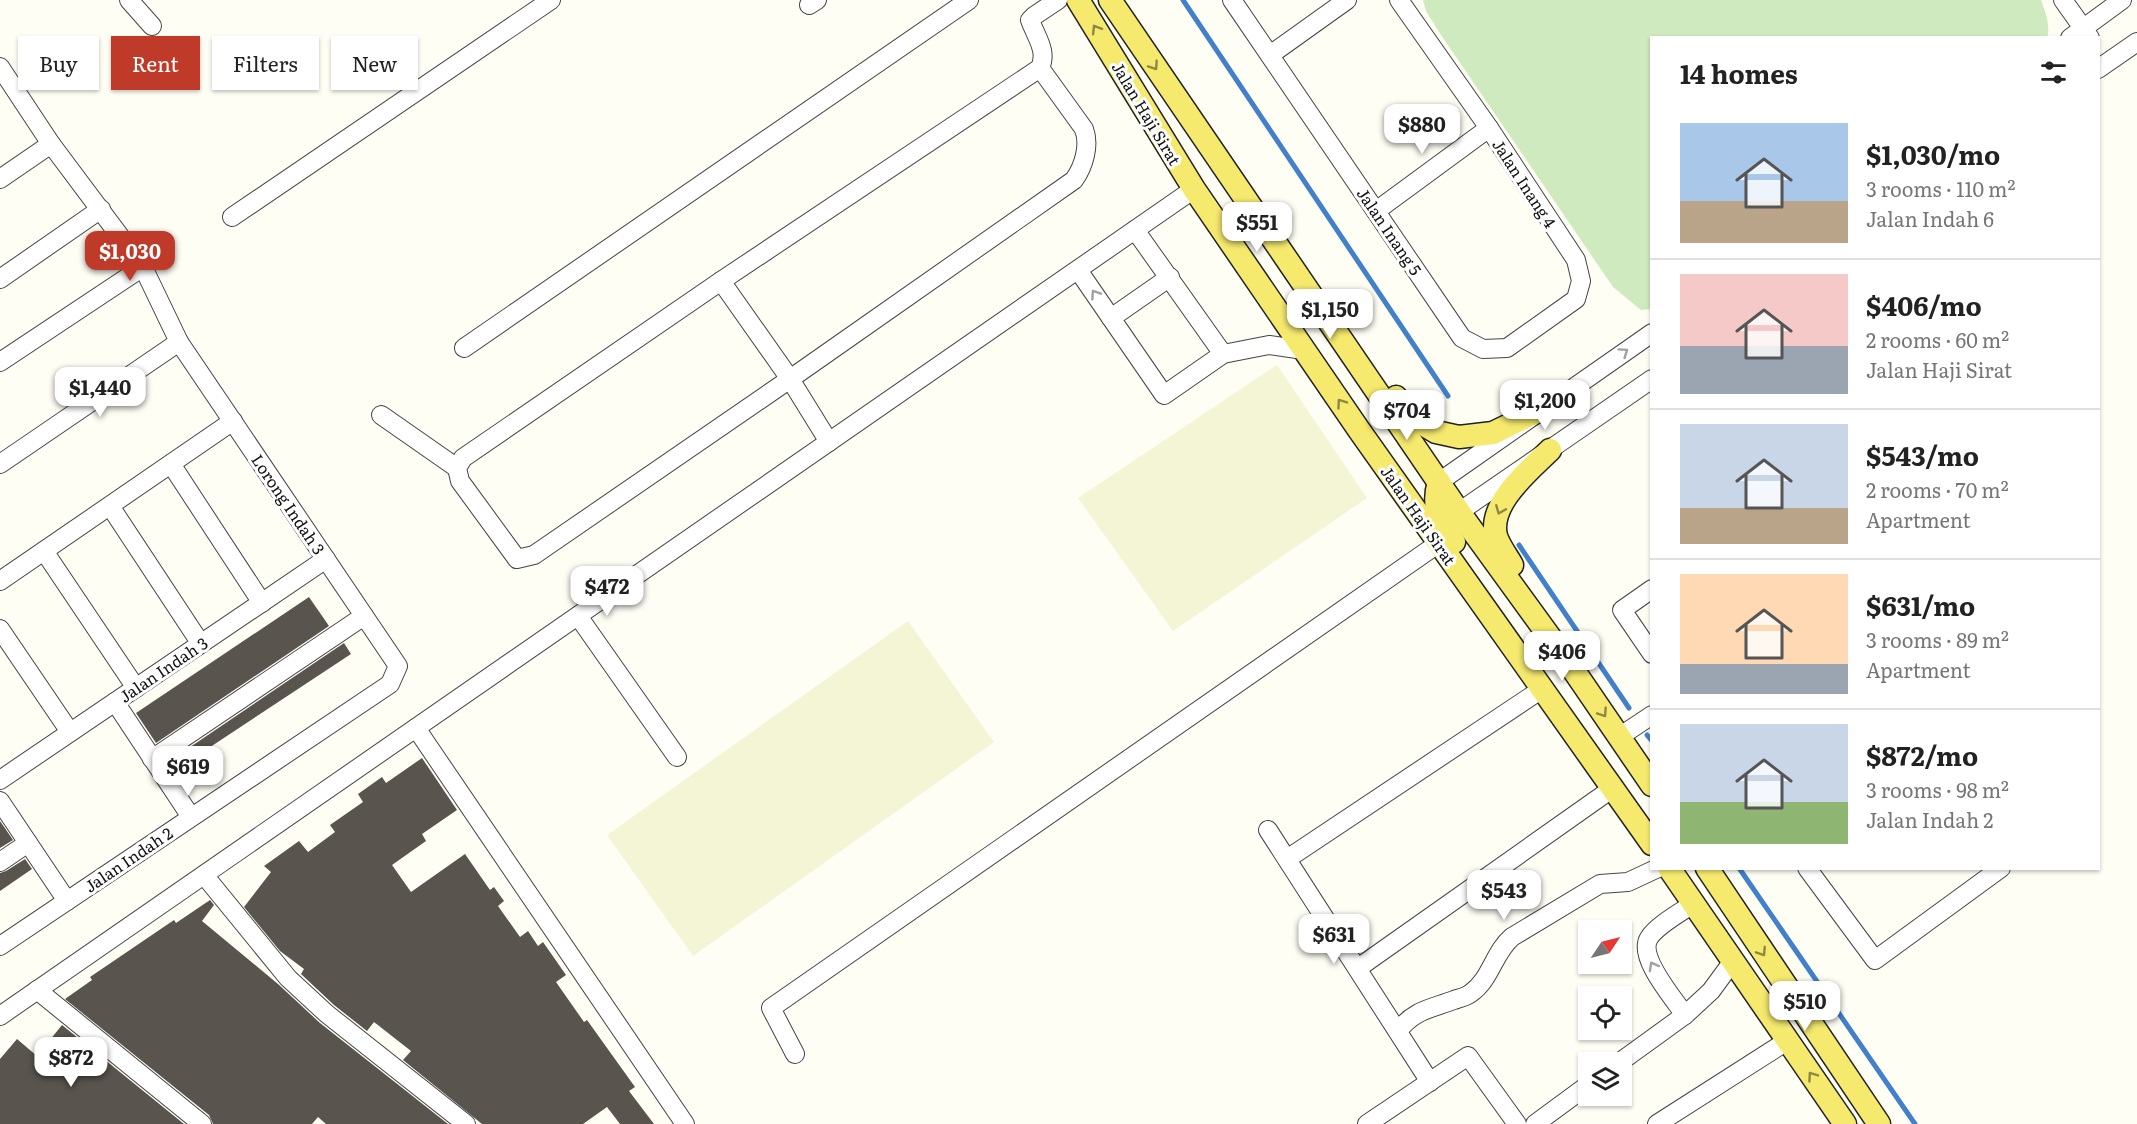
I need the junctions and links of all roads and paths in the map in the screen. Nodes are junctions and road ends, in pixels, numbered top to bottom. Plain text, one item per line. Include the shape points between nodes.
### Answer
1 (129, 0) edge
2 (551, 0) edge
3 (969, 0) edge
4 (1058, 0) edge
5 (1078, 0) edge
6 (1110, 0) edge
7 (1232, 0) edge
8 (1347, 0) edge
9 (1399, 0) edge
10 (2063, 0) edge
11 (2122, 0) edge
12 (152, 26) dead end
13 (2081, 34) edge
14 (2137, 42) edge
15 (1270, 55) junction
16 (2101, 61) edge
17 (0, 67) edge
18 (1040, 68) junction
19 (7, 93) edge
20 (1178, 101) junction
21 (1489, 128) junction
22 (51, 144) junction
23 (0, 179) edge
24 (1194, 189) junction
25 (101, 209) junction
26 (1376, 211) junction
27 (232, 217) dead end
28 (1135, 230) junction
29 (143, 267) junction
30 (1078, 270) junction
31 (1170, 277) junction
32 (0, 279) edge
33 (721, 281) junction
34 (1581, 281) joint
35 (1111, 318) junction
36 (1650, 334) edge
37 (179, 342) junction
38 (464, 348) dead end
39 (1304, 350) junction
40 (1223, 354) junction
41 (0, 362) edge
42 (790, 379) junction
43 (1650, 380) edge
44 (1542, 409) junction
45 (381, 415) dead end
46 (233, 421) junction
47 (1359, 430) junction
48 (829, 442) junction
49 (1550, 450) junction
50 (0, 464) edge
51 (171, 464) junction
52 (457, 468) junction
53 (1439, 482) junction
54 (110, 506) junction
55 (1437, 506) junction
56 (1459, 512) junction
57 (1439, 543) junction
58 (45, 551) junction
59 (326, 559) junction
60 (0, 581) edge
61 (1650, 590) edge
62 (262, 603) junction
63 (364, 616) junction
64 (578, 616) junction
65 (0, 628) edge
66 (201, 644) junction
67 (1650, 651) edge
68 (1568, 662) junction
69 (398, 666) joint
70 (136, 688) junction
71 (1542, 689) junction
72 (115, 702) junction
73 (1650, 715) edge
74 (416, 728) junction
75 (70, 732) junction
76 (1619, 737) junction
77 (676, 757) dead end
78 (152, 759) junction
79 (0, 779) edge
80 (1650, 784) edge
81 (1613, 788) junction
82 (0, 801) edge
83 (191, 817) junction
84 (1268, 830) dead end
85 (1650, 841) edge
86 (28, 843) junction
87 (1287, 859) junction
88 (0, 862) edge
89 (1654, 870) edge
90 (1670, 870) edge
91 (1695, 870) edge
92 (1708, 870) edge
93 (1808, 870) edge
94 (1998, 870) edge
95 (204, 875) junction
96 (67, 901) junction
97 (1693, 904) junction
98 (0, 946) edge
99 (1733, 961) junction
100 (1358, 968) junction
101 (1780, 979) junction
102 (37, 990) junction
103 (1685, 1015) junction
104 (0, 1016) edge
105 (1398, 1031) junction
106 (1787, 1041) junction
107 (1632, 1053) edge
108 (795, 1054) dead end
109 (1430, 1082) junction
110 (1578, 1092) edge
111 (202, 1124) edge
112 (466, 1124) edge
113 (685, 1124) edge
114 (1367, 1124) edge
115 (1517, 1124) edge
116 (1534, 1124) edge
117 (1657, 1124) edge
118 (1845, 1124) edge
119 (1864, 1124) edge
120 (1879, 1124) edge

1 - 12 street
2 - 27 street
3 - 38 street
4 - 18 street via 1030,20 1043,52
24 -> 5 main road, Jalan Haji Sirat
6 -> 20 main road, Jalan Haji Sirat
7 - 15 street, Jalan Inang 5
8 - 15 street
9 - 21 street, Jalan Inang 4
10 - 13 street
11 - 13 street
14 - 16 street
15 - 26 street, Jalan Inang 5
17 - 19 street, Lorong Indah 3
18 - 33 street
18 - 42 street via 1088,140 1080,172 1074,180
19 - 22 street, Lorong Indah 3
20 - 44 main road via 1235,169 1411,417 1436,432 1459,438 1493,433
20 - 53 main road, Jalan Haji Sirat
21 - 26 street
21 - 34 street, Jalan Inang 4 via 1576,260
22 - 23 street
22 - 25 street, Lorong Indah 3
24 - 28 street
24 - 39 main road, Jalan Haji Sirat
25 - 29 street, Lorong Indah 3
25 - 32 street
26 - 34 street, Jalan Inang 5 via 1462,338 1483,349 1508,348 1576,299
28 - 30 street
28 - 31 street
29 - 37 street, Lorong Indah 3
29 - 41 street
35 -> 30 street
30 - 48 street
31 - 35 street
31 - 40 street
33 - 42 street
33 - 52 street via 463,458
35 - 40 street via 1164,395
44 -> 36 street
37 - 46 street, Lorong Indah 3
37 - 50 street
39 - 40 street via 1269,345
47 -> 39 main road, Jalan Haji Sirat
42 - 48 street
42 - 52 street via 534,555 517,559 460,481
43 - 49 street
44 - 53 street
45 - 52 street
46 - 51 street
46 - 59 street, Lorong Indah 3
47 - 55 main road via 1384,442 1421,495
47 - 57 main road, Jalan Haji Sirat
48 - 64 street
49 - 56 street
49 -> 68 main road via 1509,490 1497,517 1496,535
51 - 54 street
51 - 62 street
53 - 55 main road
53 - 56 main road, Jalan Haji Sirat
54 - 58 street
54 - 66 street
55 - 56 main road via 1445,512
55 - 81 main road via 1443,525 1572,717
56 - 68 main road, Jalan Haji Sirat
57 - 71 main road, Jalan Haji Sirat
57 - 108 street via 771,1008
58 - 60 street
58 - 70 street
59 - 62 street, Jalan Indah 3
59 - 63 street, Lorong Indah 3
61 - 67 street via 1622,610
62 - 66 street, Jalan Indah 3
63 - 69 street, Lorong Indah 3
63 - 78 street
64 - 74 street
64 - 77 street
65 - 75 street
66 - 70 street, Jalan Indah 3
68 -> 76 main road, Jalan Haji Sirat
69 - 83 street, Jalan Indah 2 via 390,684
70 - 72 street, Jalan Indah 3
71 - 81 main road, Jalan Haji Sirat
71 - 87 street
72 - 75 street, Jalan Indah 3
72 - 78 street
73 - 76 street
74 - 95 street
74 - 113 street
75 - 79 street, Jalan Indah 3
76 - 80 main road, Jalan Haji Sirat
78 - 83 street
81 - 85 main road, Jalan Haji Sirat
81 - 100 street
82 - 86 street
83 - 96 street, Jalan Indah 2
84 - 87 street
86 - 88 street
86 - 96 street
87 - 100 street
89 - 105 street via 1628,882 1600,884 1512,937 1503,945 1481,985 1469,995 1418,1012
90 - 97 main road
91 - 99 main road via 1736,932
92 -> 101 main road
93 - 94 street via 1875,960
95 - 102 street
95 - 112 street via 288,978 327,1014
96 - 98 street, Jalan Indah 2
97 - 99 main road
103 -> 97 street via 1651,964 1646,946 1653,933
99 - 103 street via 1711,991
99 - 106 main road
100 - 105 street
101 - 119 main road via 1810,1040
101 - 120 main road
102 - 104 street
102 - 111 street
103 - 107 street
105 - 109 street
106 - 117 street
118 -> 106 main road
109 - 114 street
109 - 115 street via 1468,1056
110 - 116 street

